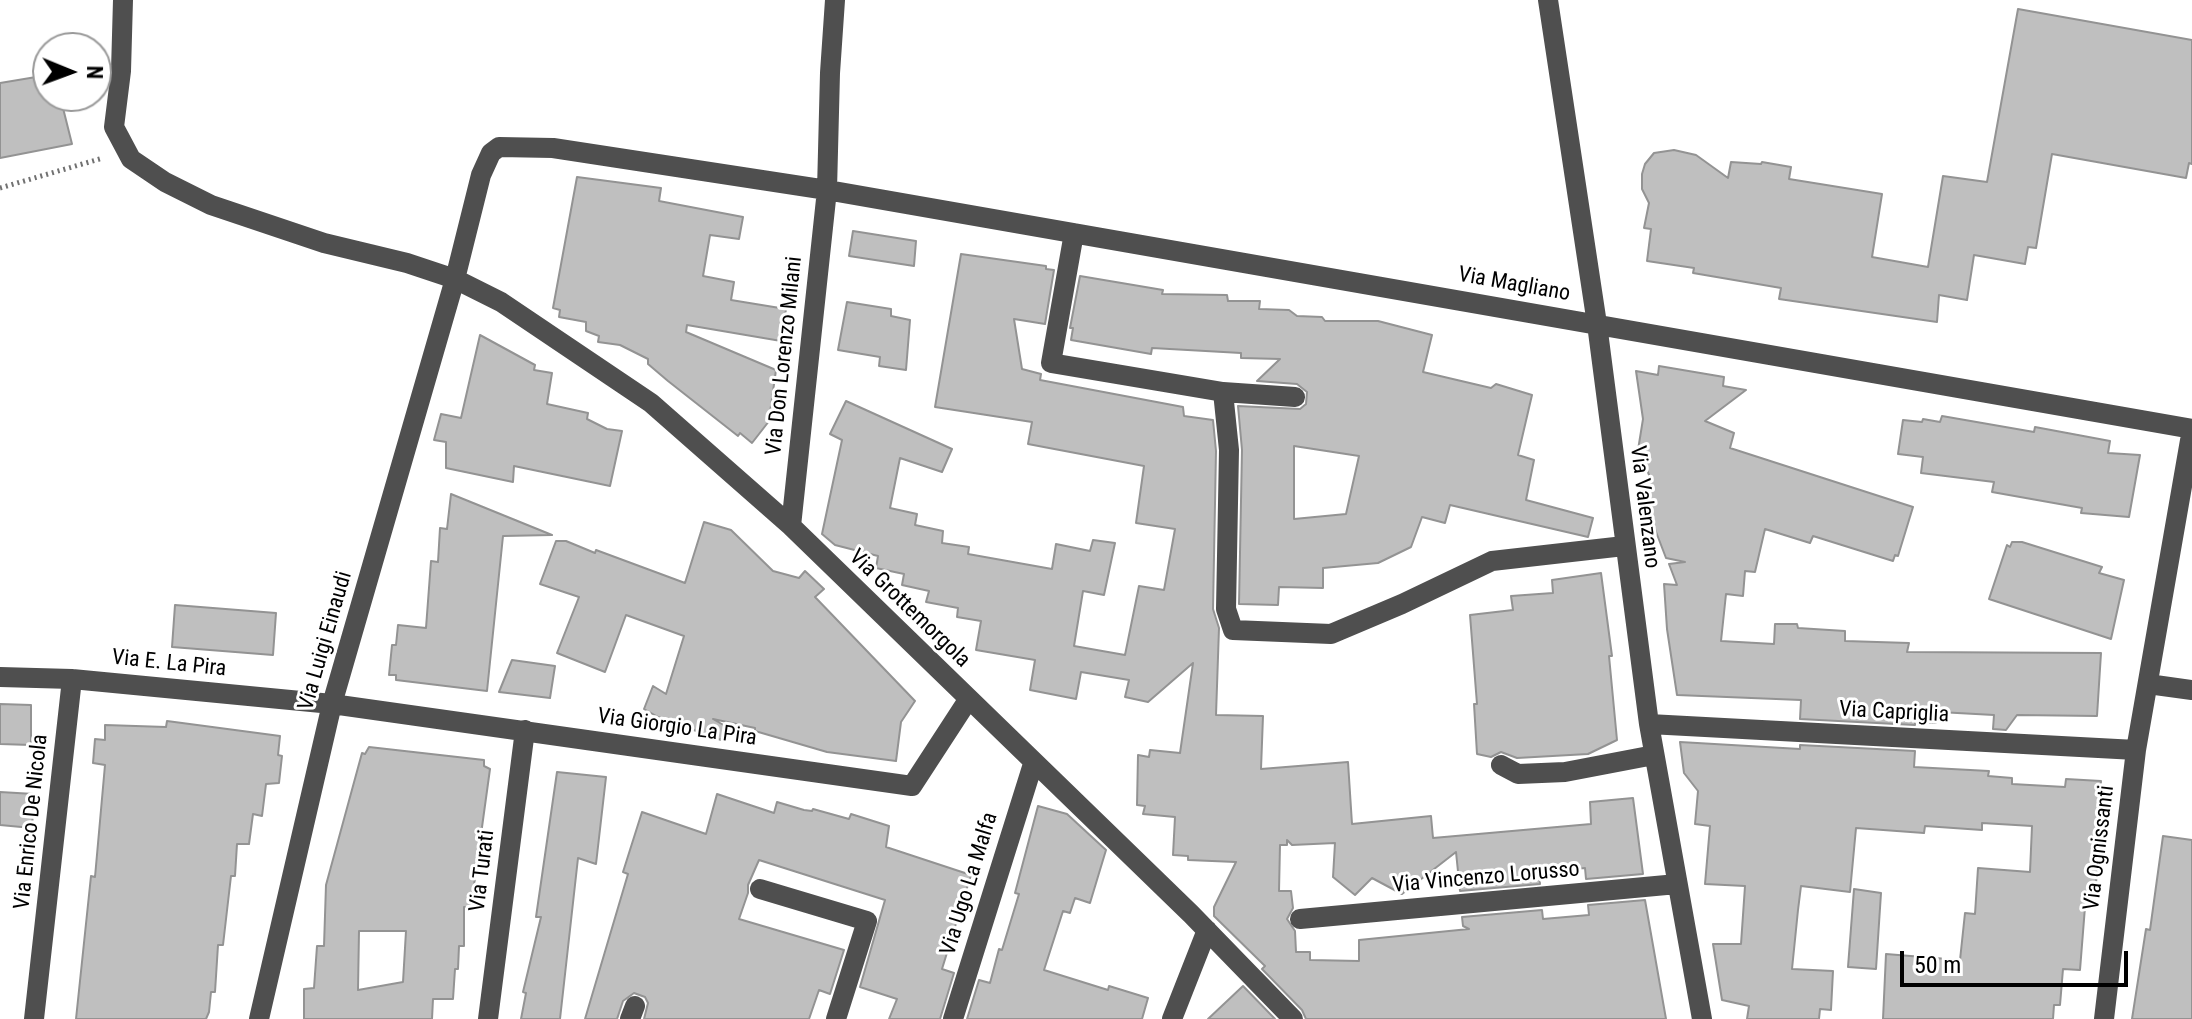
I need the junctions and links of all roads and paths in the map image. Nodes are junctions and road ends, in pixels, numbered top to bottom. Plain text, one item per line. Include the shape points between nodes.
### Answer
1 (123, 0) edge
2 (835, 0) edge
3 (1548, 0) edge
4 (127, 151) junction
5 (0, 188) edge
6 (827, 190) junction
7 (1074, 233) junction
8 (455, 279) junction
9 (1597, 324) junction
10 (1223, 392) junction
11 (1295, 397) dead end
12 (2192, 429) edge
13 (791, 526) junction
14 (1624, 546) junction
15 (0, 677) edge
16 (72, 679) junction
17 (2148, 684) junction
18 (2192, 690) edge
19 (968, 700) junction
20 (332, 704) junction
21 (1649, 724) junction
22 (525, 730) junction
23 (2136, 750) junction
24 (1654, 755) junction
25 (1033, 764) junction
26 (1501, 765) dead end
27 (1677, 884) junction
28 (760, 889) dead end
29 (1300, 919) dead end
30 (1207, 930) junction
31 (34, 1019) edge
32 (259, 1019) edge
33 (488, 1019) edge
34 (836, 1019) edge
35 (953, 1019) edge
36 (1172, 1019) edge
37 (1293, 1019) edge
38 (1702, 1019) edge
39 (2104, 1019) edge

1 - 4 street via 114,127
2 - 6 street, Via Don Lorenzo Milani
3 - 9 street, Via Valenzano
4 - 5 path
4 - 8 street, Via Grottemorgola via 165,182 211,205
6 - 7 street, Via Magliano
6 - 8 street, Via Luigi Einaudi via 553,148 499,147 481,175
6 - 13 street, Via Don Lorenzo Milani
7 - 9 street, Via Magliano
7 - 10 street via 1051,363
8 - 13 street, Via Grottemorgola via 501,302 651,403
8 - 20 street, Via Luigi Einaudi
9 - 12 street, Via Magliano
9 - 14 street, Via Valenzano
10 - 11 street
10 - 14 street via 1229,450 1226,609 1233,630 1331,634 1492,561
12 - 17 street, Via Ognissanti
13 - 19 street, Via Grottemorgola
14 - 21 street, Via Valenzano
15 - 16 street, Via E. La Pira
16 - 20 street, Via E. La Pira
16 - 31 street, Via Enrico De Nicola
17 - 18 street
17 - 23 street, Via Ognissanti
19 - 22 street, Via Giorgio La Pira via 912,786
19 - 25 street, Via Grottemorgola
20 - 22 street, Via Giorgio La Pira
20 - 32 street, Via Luigi Einaudi
21 - 23 street, Via Capriglia
21 - 24 street, Via Valenzano
22 - 33 street, Via Turati
23 - 39 street, Via Ognissanti
24 - 26 street via 1565,772 1518,774
24 - 27 street, Via Valenzano
25 - 30 street, Via Grottemorgola
25 - 35 street, Via Ugo La Malfa
27 - 29 street, Via Vincenzo Lorusso
27 - 38 street, Via Valenzano
28 - 34 street via 867,921
30 - 36 street
30 - 37 street, Via Grottemorgola

